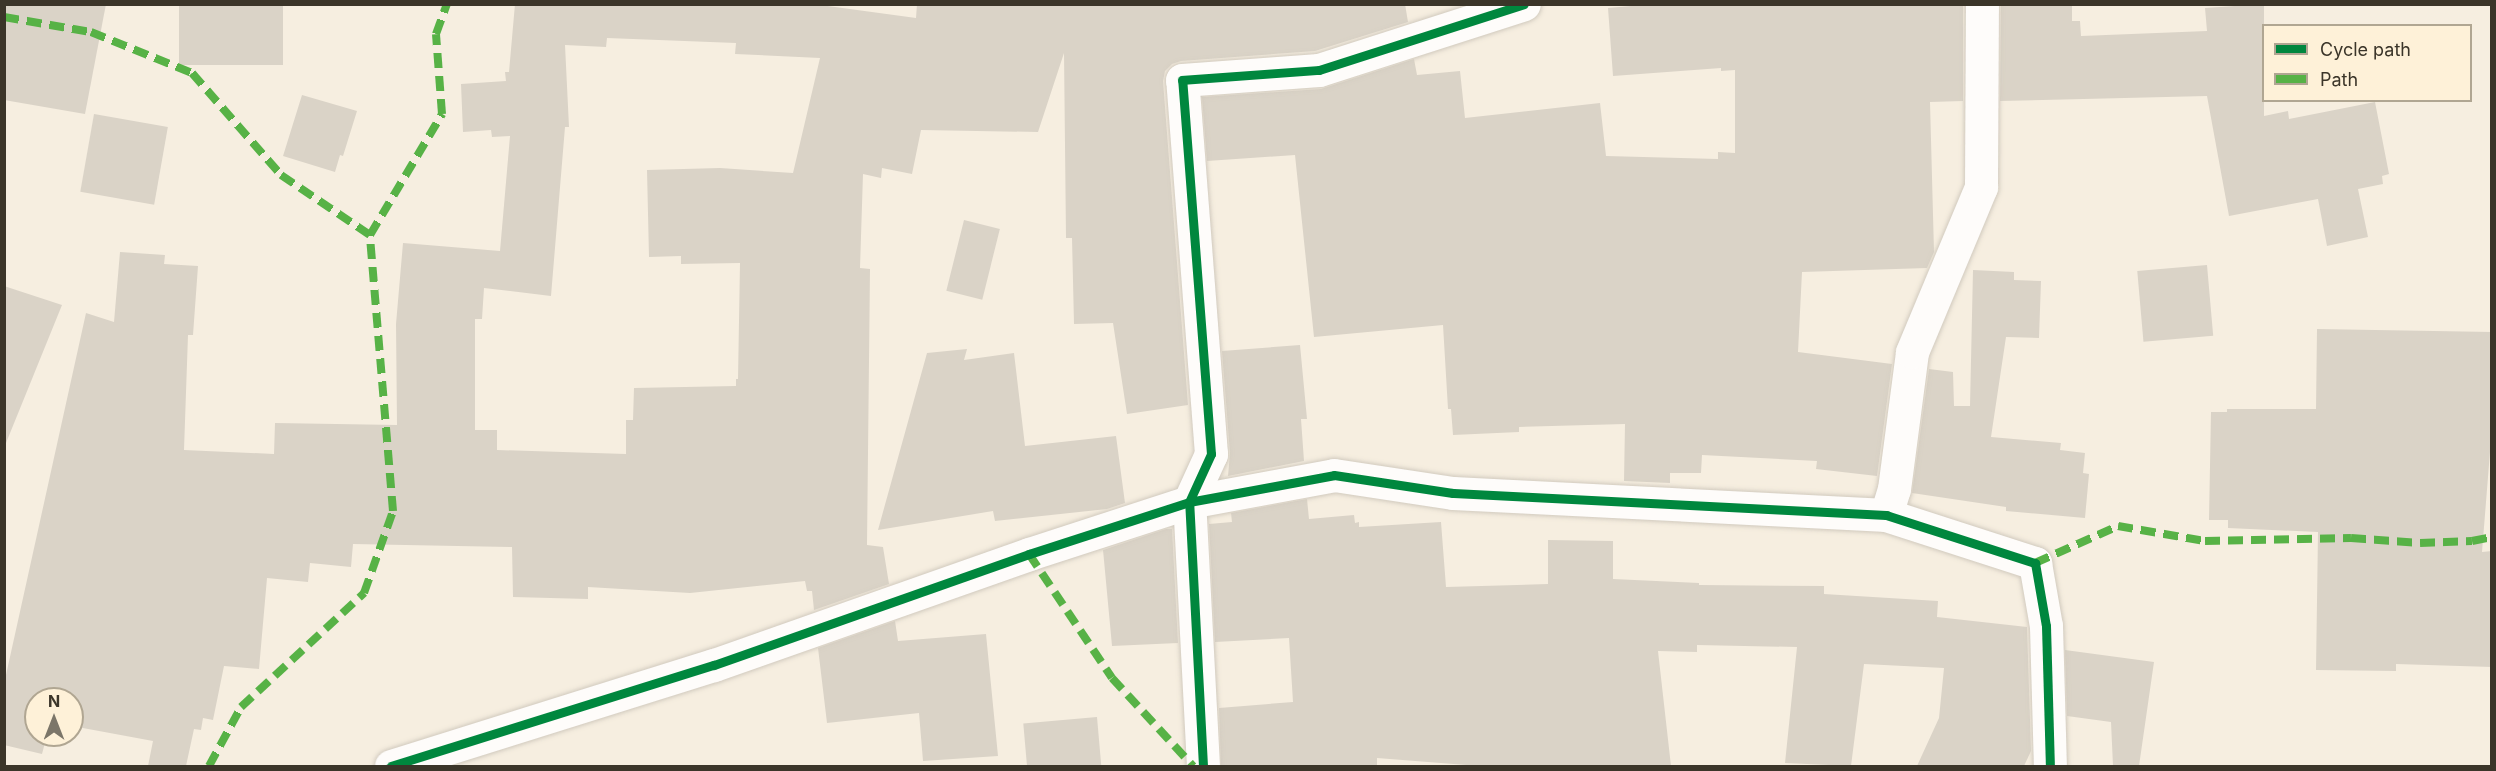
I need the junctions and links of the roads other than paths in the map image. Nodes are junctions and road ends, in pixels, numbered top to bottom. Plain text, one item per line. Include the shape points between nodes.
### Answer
1 (1524, 4) edge
2 (1982, 4) edge
3 (1189, 502) junction
4 (1886, 514) junction
5 (391, 766) edge
6 (1203, 766) edge
7 (2050, 766) edge

1 - 3 street via 1319,70 1182,80 1210,454
2 - 4 street via 1981,187 1912,352 1894,489
3 - 4 street via 1334,475 1453,493
3 - 5 street via 714,665
3 - 6 street
4 - 7 street via 2035,563 2046,626

